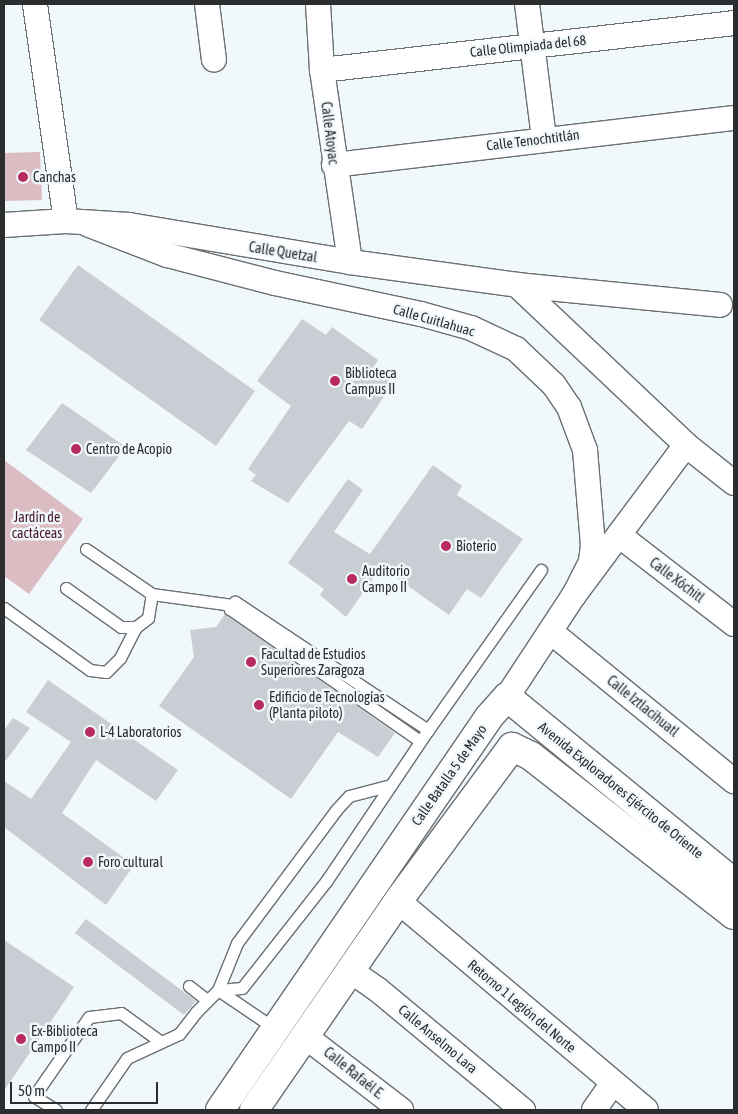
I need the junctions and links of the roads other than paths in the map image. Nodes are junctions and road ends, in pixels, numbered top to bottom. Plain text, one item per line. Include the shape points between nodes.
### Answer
1 (35, 4) edge
2 (207, 4) edge
3 (318, 4) edge
4 (527, 4) edge
5 (734, 23) edge
6 (532, 45) junction
7 (214, 60) dead end
8 (322, 70) junction
9 (732, 118) dead end
10 (544, 139) junction
11 (334, 165) junction
12 (76, 223) junction
13 (4, 225) edge
14 (350, 262) junction
15 (518, 285) junction
16 (720, 305) dead end
17 (686, 445) junction
18 (734, 483) edge
19 (620, 536) junction
20 (86, 549) dead end
21 (541, 570) dead end
22 (66, 588) dead end
23 (152, 594) junction
24 (574, 595) junction
25 (232, 605) junction
26 (4, 608) edge
27 (734, 624) edge
28 (136, 627) junction
29 (551, 632) junction
30 (507, 697) junction
31 (428, 730) junction
32 (420, 741) junction
33 (734, 781) edge
34 (391, 785) junction
35 (734, 883) edge
36 (398, 901) junction
37 (734, 915) edge
38 (351, 971) junction
39 (189, 986) dead end
40 (218, 990) junction
41 (208, 1000) junction
42 (280, 1026) junction
43 (306, 1037) junction
44 (161, 1042) junction
45 (613, 1083) junction
46 (56, 1110) edge
47 (91, 1110) edge
48 (220, 1110) edge
49 (254, 1110) edge
50 (401, 1110) edge
51 (523, 1110) edge
52 (594, 1110) edge
53 (646, 1110) edge

1 - 12 street
2 - 7 street
3 - 8 street, Calle Atoyac
4 - 6 street
5 - 6 street, Calle Olimpiada del 68
6 - 8 street, Calle Olimpiada del 68
6 - 10 street
8 - 11 street, Calle Atoyac
9 - 10 street, Calle Tenochtitlán
10 - 11 street, Calle Tenochtitlán
11 - 14 street, Calle Atoyac
12 - 13 street, Calle Quetzal
12 - 14 street, Calle Quetzal via 129,225
12 - 24 street, Calle Cuitlahuac via 166,255 471,328 516,349 554,385 569,407 585,450 593,546 591,562
14 - 15 street, Calle Quetzal
15 - 16 street, Calle Quetzal
15 - 17 street
17 - 18 street
17 - 19 street, Calle Batalla 5 de Mayo
19 - 24 street, Calle Batalla 5 de Mayo
19 - 27 street, Calle Xóchitl
20 - 23 lane
21 - 31 lane
22 - 28 lane via 107,620 121,627
23 - 25 lane
23 - 28 lane via 148,618
24 - 29 street, Calle Batalla 5 de Mayo
25 - 31 lane via 235,602
25 - 32 lane via 230,609
26 - 28 lane via 90,670 106,672 120,658
29 - 30 street, Calle Batalla 5 de Mayo
29 - 33 street, Calle Iztlacihuatl
30 - 35 street, Avenida Exploradores Ejército de Oriente
30 - 42 street, Calle Batalla 5 de Mayo via 489,717
31 - 32 lane
32 - 34 lane
34 - 40 lane via 327,880 242,988
34 - 40 lane via 349,796 336,810 237,943
36 - 37 street, Avenida Exploradores Ejército de Oriente via 508,749 521,749
36 - 38 street
36 - 45 street, Retorno 1 Legión del Norte
38 - 43 street
38 - 51 street, Calle Anselmo Lara
39 - 41 lane
40 - 41 lane
40 - 42 lane
41 - 44 lane via 179,1034
42 - 43 street
42 - 48 street, Calle Batalla 5 de Mayo
43 - 49 street
43 - 50 street, Calle Rafaél E.
44 - 46 lane via 121,1013 89,1017 34,1096
44 - 47 lane via 127,1058
45 - 52 street
45 - 53 street, Retorno 1 Legión del Norte

